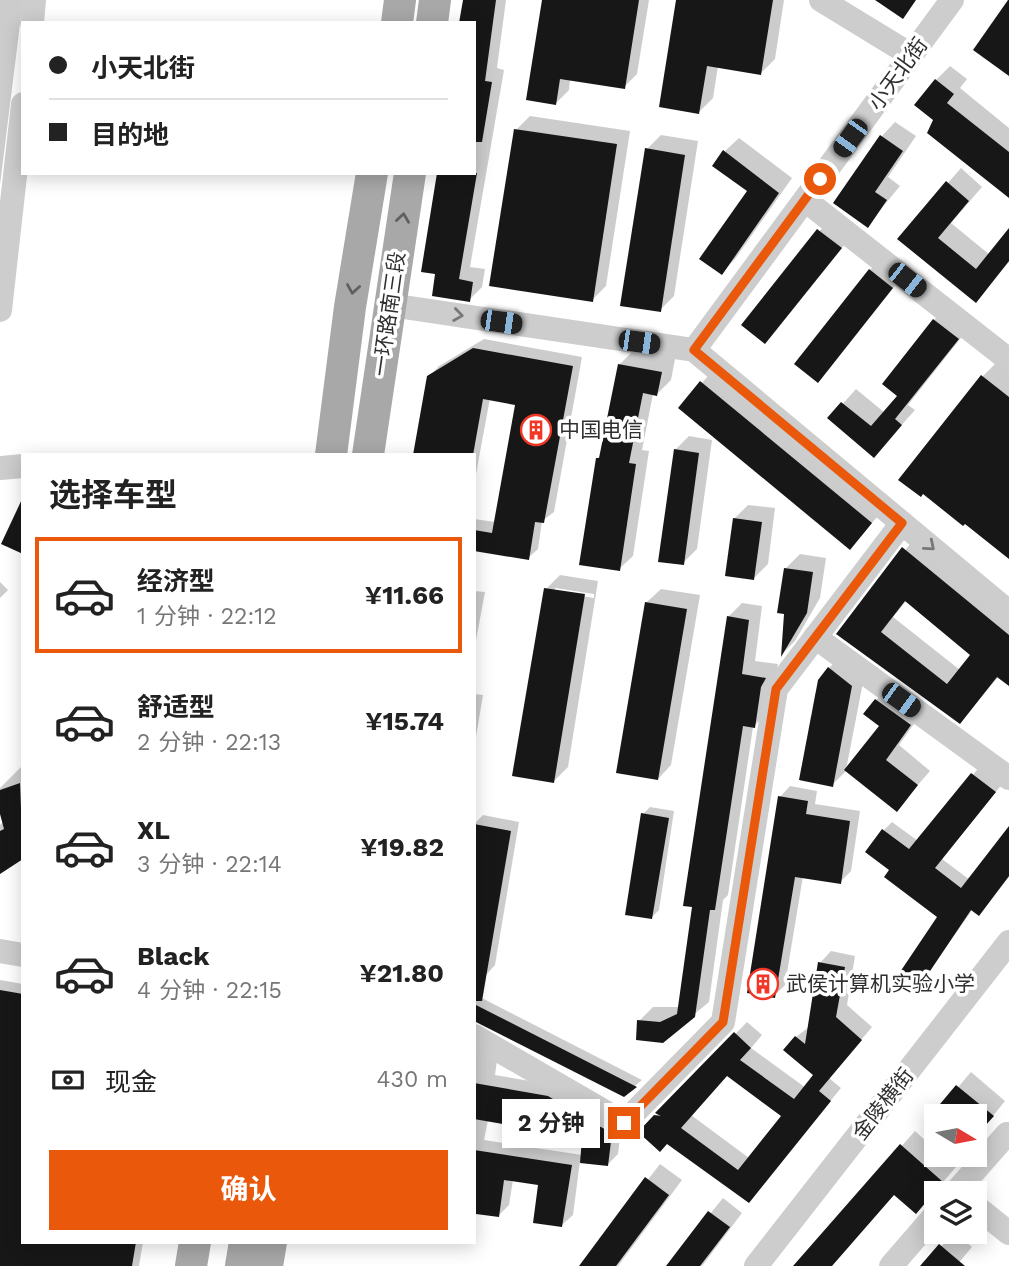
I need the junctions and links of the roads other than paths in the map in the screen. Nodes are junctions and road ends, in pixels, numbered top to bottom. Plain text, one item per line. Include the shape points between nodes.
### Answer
1 (34, 0) edge
2 (400, 0) edge
3 (436, 0) edge
4 (821, 0) edge
5 (952, 0) edge
6 (32, 21) edge
7 (397, 21) edge
8 (432, 21) edge
9 (911, 55) junction
10 (21, 122) edge
11 (372, 175) edge
12 (410, 175) edge
13 (805, 200) junction
14 (390, 305) junction
15 (0, 310) edge
16 (694, 350) junction
17 (1009, 360) edge
18 (331, 453) edge
19 (368, 453) edge
20 (21, 466) edge
21 (0, 468) edge
22 (902, 523) junction
23 (1009, 612) edge
24 (815, 637) junction
25 (1009, 779) edge
26 (1009, 942) edge
27 (0, 951) edge
28 (21, 955) edge
29 (476, 1037) edge
30 (1007, 1134) dead end
31 (972, 1181) edge
32 (987, 1216) edge
33 (924, 1228) edge
34 (1009, 1233) edge
35 (195, 1244) edge
36 (215, 1244) edge
37 (245, 1244) edge
38 (271, 1244) edge
39 (191, 1266) edge
40 (212, 1266) edge
41 (241, 1266) edge
42 (267, 1266) edge
43 (756, 1266) edge
44 (891, 1266) edge

1 - 6 street
2 - 7 main road
3 - 8 main road
4 - 9 street
5 - 9 street, 小天北街
9 - 13 street, 小天北街
10 - 15 street
11 -> 18 main road, 一环路南三段
14 -> 12 main road, 一环路南三段
13 - 16 street, 小天北街
13 - 17 street
14 -> 16 street
14 - 19 main road, 一环路南三段
16 - 22 street
20 - 21 street
22 -> 23 street
22 - 24 street
24 - 25 street
24 - 29 street via 776,689 723,1022 624,1123
26 - 43 street, 金陵横街
27 - 28 street
30 - 31 street
32 - 34 street
33 - 44 street
35 - 39 main road
36 - 40 main road
37 - 41 main road
38 - 42 main road

